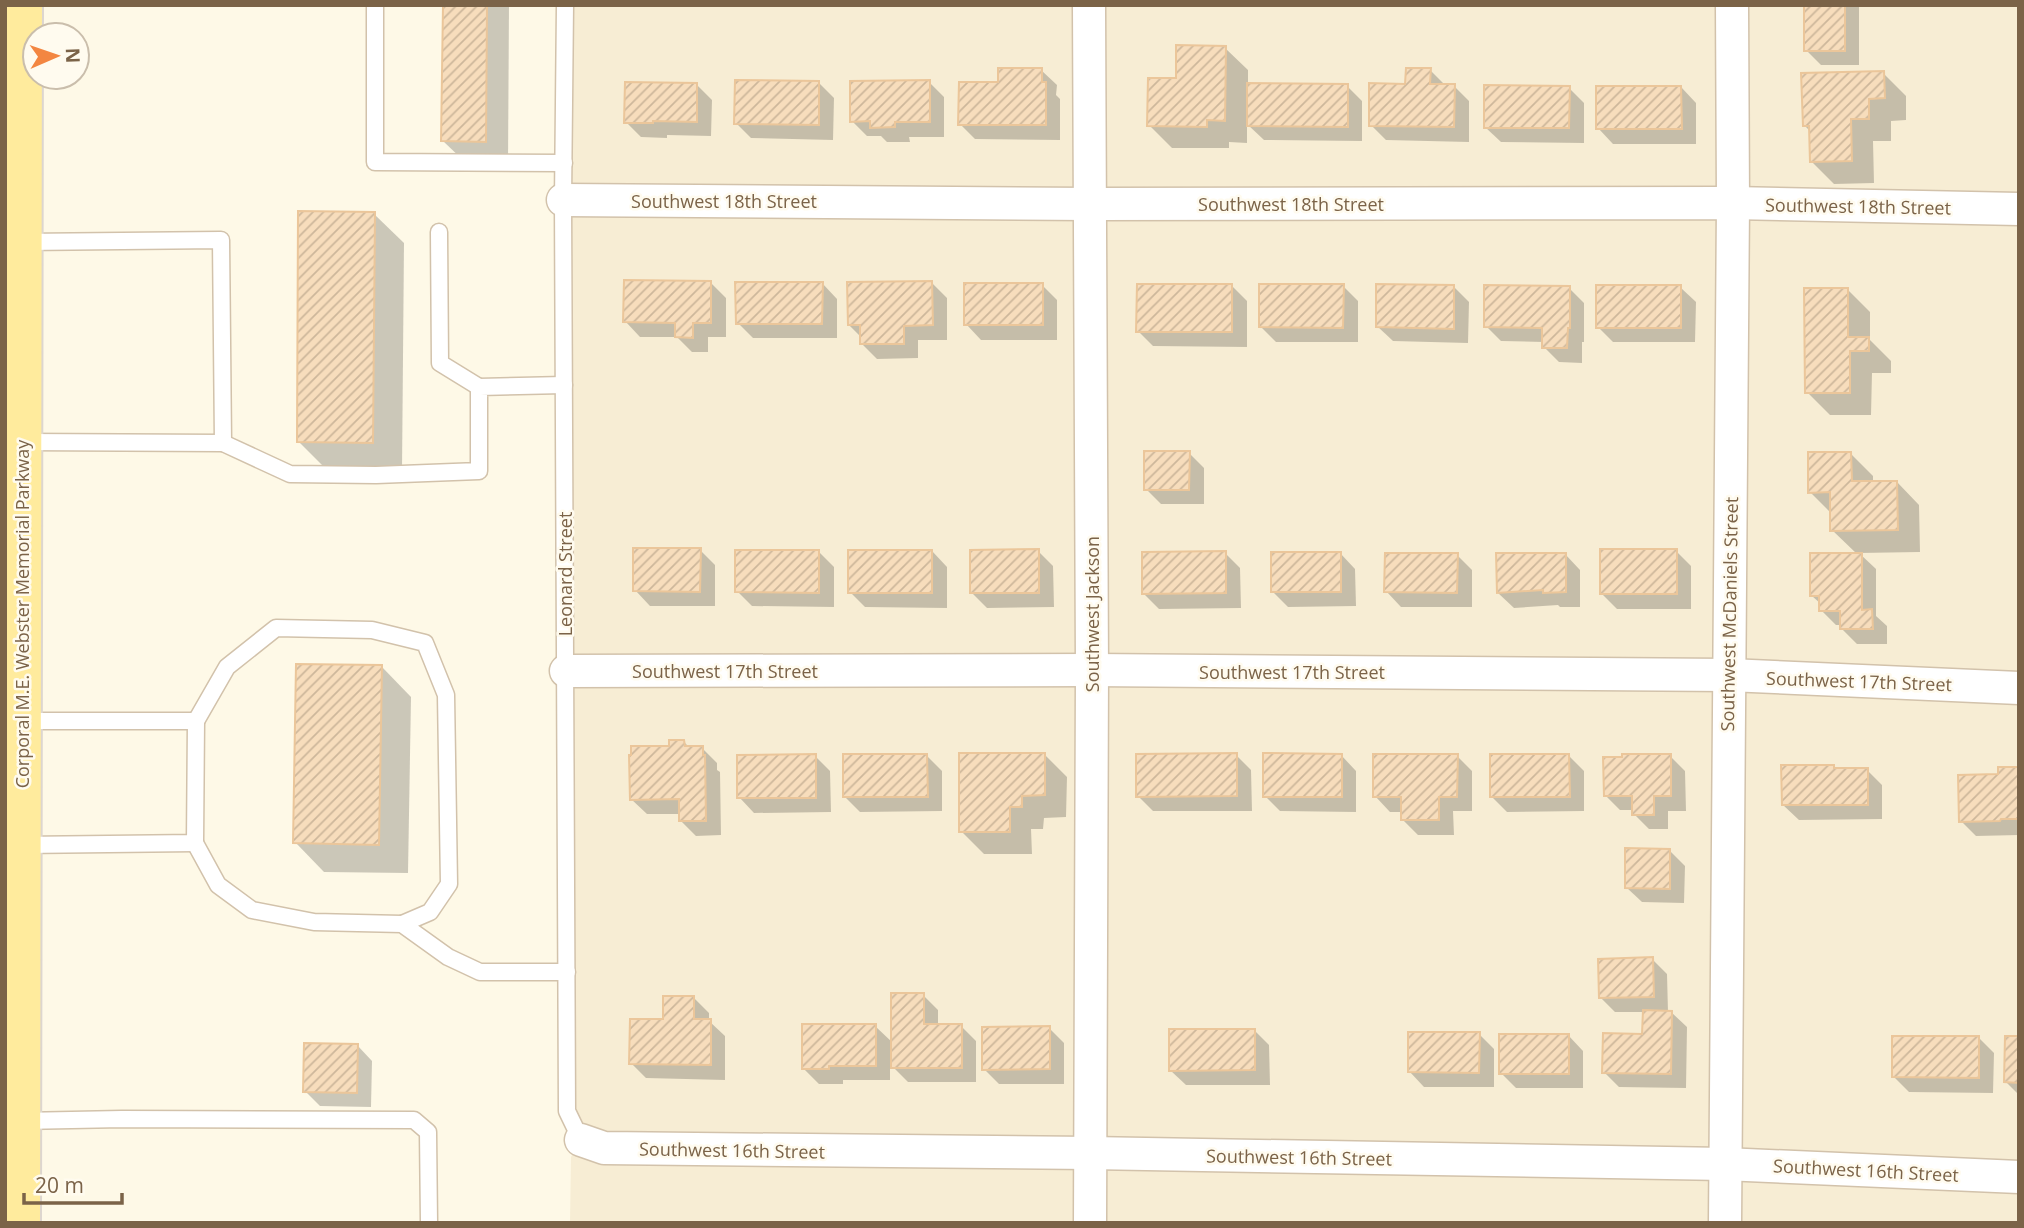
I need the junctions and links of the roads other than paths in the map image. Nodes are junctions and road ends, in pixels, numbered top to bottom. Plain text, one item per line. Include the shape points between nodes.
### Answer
1 (10, 5) edge
2 (374, 5) edge
3 (565, 5) edge
4 (1089, 5) edge
5 (1732, 5) edge
6 (21, 52) edge
7 (23, 91) edge
8 (564, 163) junction
9 (564, 200) junction
10 (1089, 204) junction
11 (1733, 204) junction
12 (2019, 209) edge
13 (439, 232) dead end
14 (23, 242) junction
15 (565, 385) junction
16 (479, 387) junction
17 (22, 442) junction
18 (223, 443) junction
19 (1092, 670) junction
20 (566, 671) junction
21 (1728, 676) junction
22 (2019, 688) edge
23 (22, 721) junction
24 (196, 721) junction
25 (195, 844) junction
26 (22, 845) junction
27 (402, 924) junction
28 (567, 972) junction
29 (21, 1121) junction
30 (581, 1140) joint
31 (1090, 1153) junction
32 (1724, 1164) junction
33 (2019, 1177) edge
34 (21, 1223) edge
35 (429, 1223) edge
36 (1090, 1223) edge
37 (1725, 1223) edge

1 - 6 main road
2 - 8 lane via 375,162
3 - 8 lane, Leonard Street
4 - 10 street, Southwest Jackson
5 - 11 street, Southwest McDaniels Street
7 - 14 main road, Corporal M.E. Webster Memorial Parkway
8 - 9 lane, Leonard Street
9 - 10 street, Southwest 18th Street
9 - 15 lane, Leonard Street
10 - 11 street, Southwest 18th Street
10 - 19 street, Southwest Jackson
11 - 12 street, Southwest 18th Street
11 - 21 street, Southwest McDaniels Street
13 - 16 lane via 440,363
14 - 17 main road, Corporal M.E. Webster Memorial Parkway
14 - 18 lane via 221,240
15 - 16 lane
15 - 20 lane, Leonard Street
16 - 18 lane via 479,471 290,474
17 - 18 lane
17 - 23 main road, Corporal M.E. Webster Memorial Parkway
19 - 20 street, Southwest 17th Street
19 - 21 street, Southwest 17th Street
19 - 31 street, Southwest Jackson
20 - 28 lane, Leonard Street
21 - 22 street, Southwest 17th Street
21 - 32 street, Southwest McDaniels Street
23 - 24 lane
23 - 26 main road, Corporal M.E. Webster Memorial Parkway
24 - 25 lane
24 - 27 lane via 227,667 276,628 372,630 425,643 446,695 449,884 430,912
25 - 26 lane
25 - 27 lane via 218,885 252,909 314,922
26 - 29 main road, Corporal M.E. Webster Memorial Parkway
27 - 28 lane via 448,957 480,972
28 - 30 lane, Leonard Street via 568,1111
29 - 34 main road, Corporal M.E. Webster Memorial Parkway
29 - 35 lane via 414,1120 428,1132
30 - 31 street, Southwest 16th Street via 604,1148
31 - 32 street, Southwest 16th Street
31 - 36 street, Southwest Jackson
32 - 33 street, Southwest 16th Street
32 - 37 street, Southwest McDaniels Street

